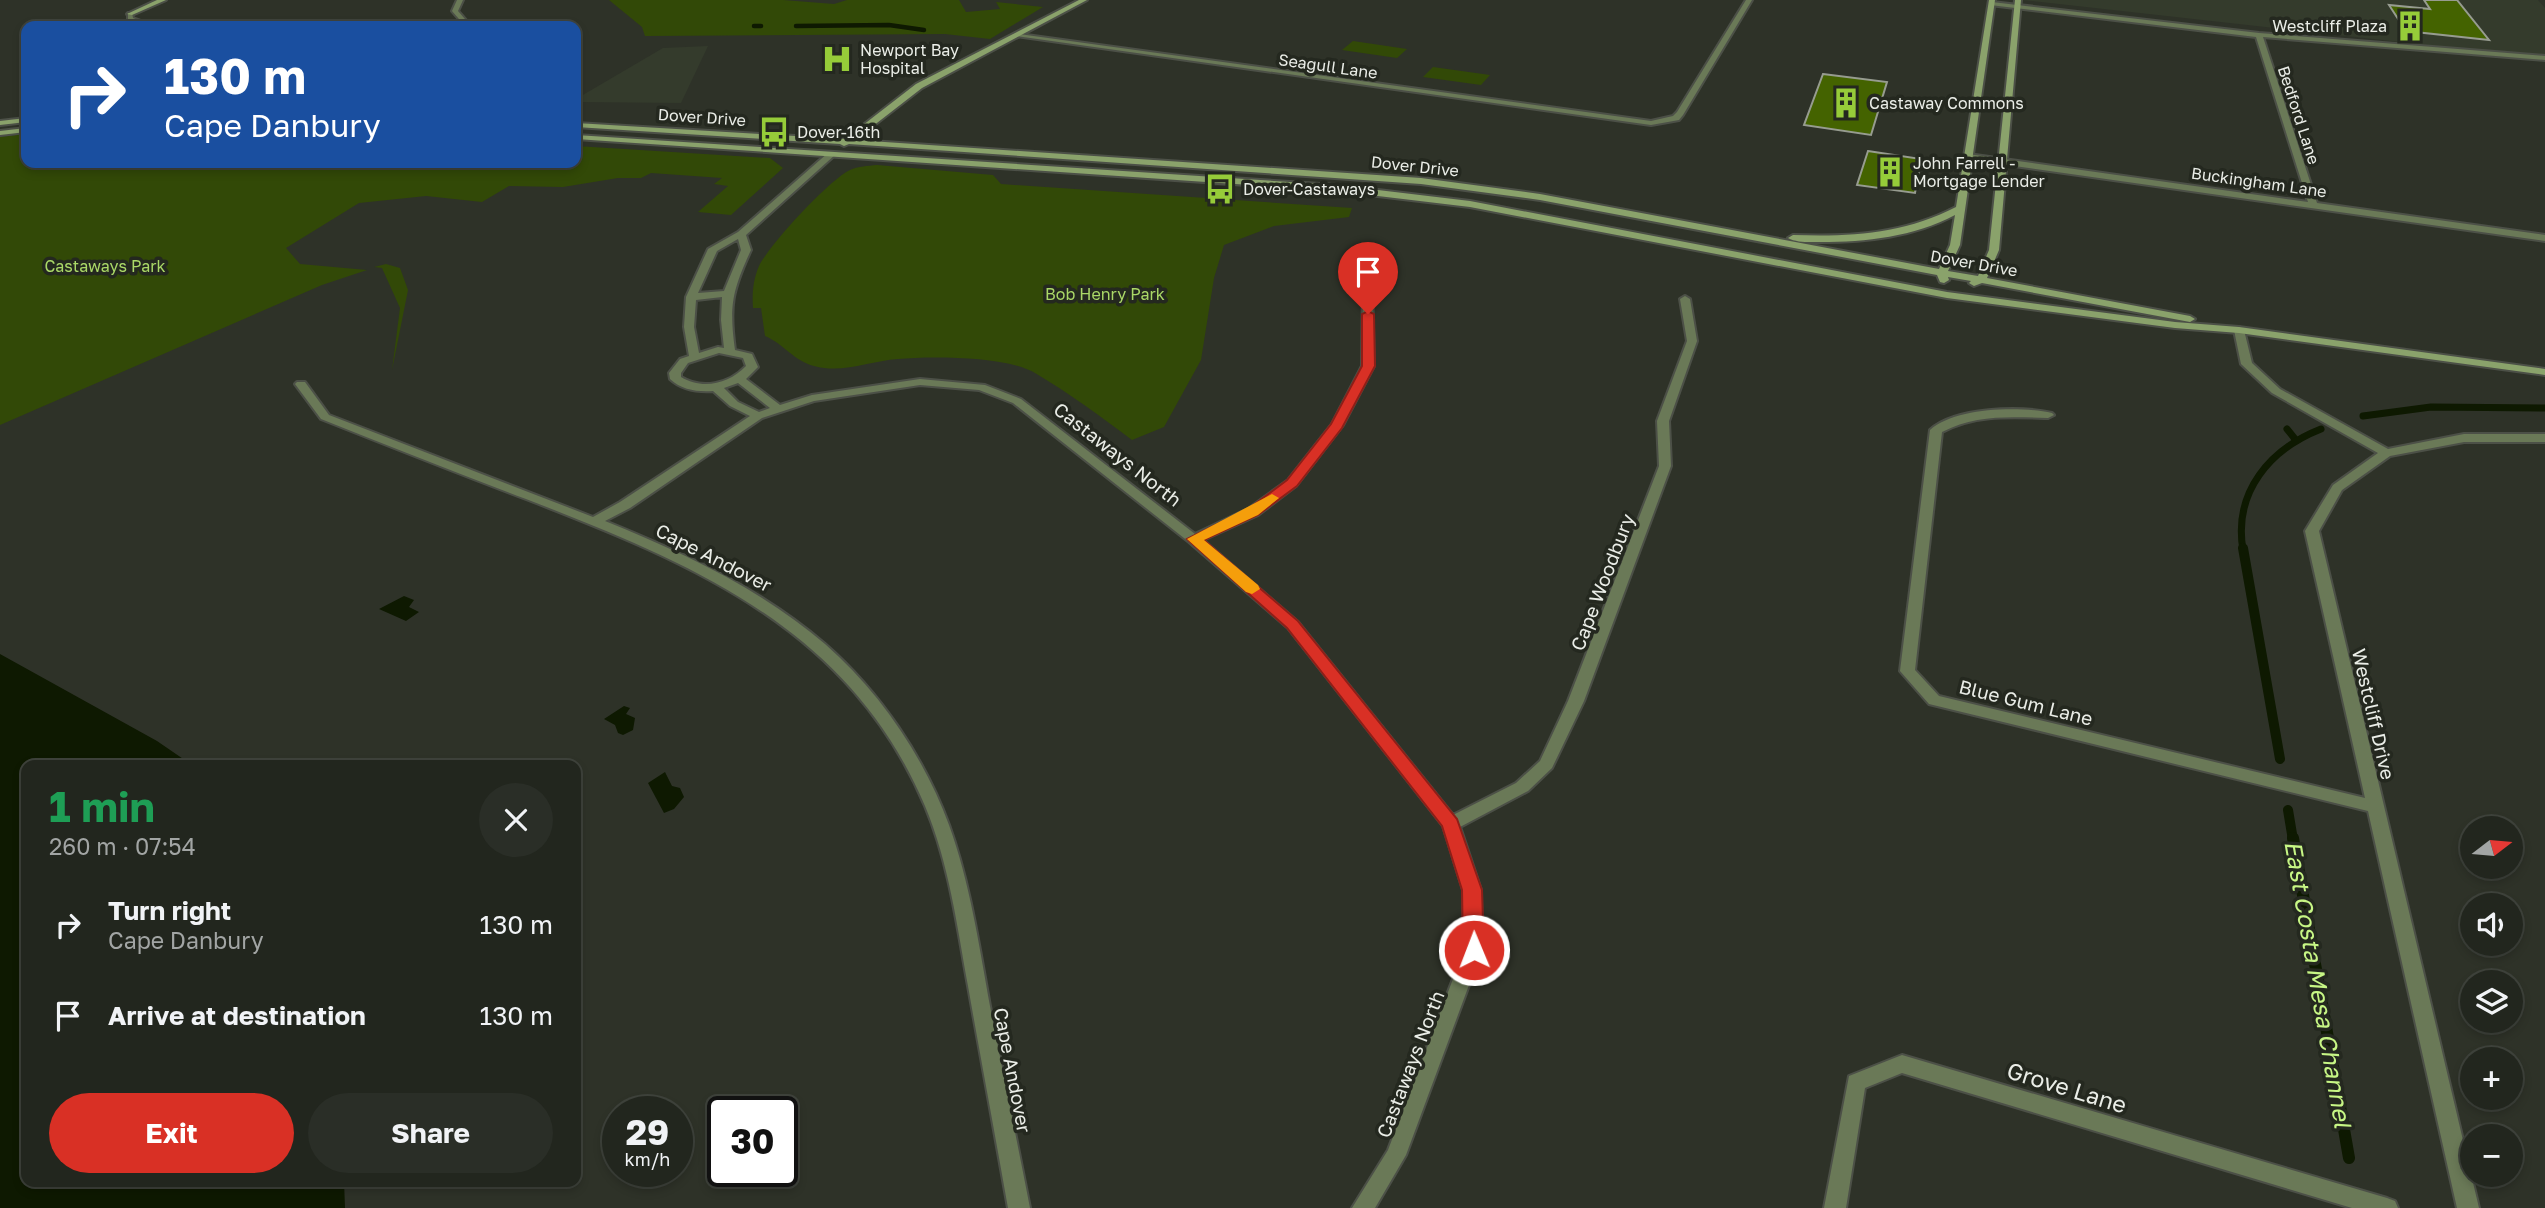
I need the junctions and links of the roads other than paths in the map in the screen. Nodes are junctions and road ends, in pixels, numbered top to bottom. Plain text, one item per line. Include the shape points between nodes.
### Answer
1 (163, 0) edge
2 (460, 0) edge
3 (1084, 0) edge
4 (1749, 0) edge
5 (1992, 2) edge
6 (2018, 4) edge
7 (135, 21) edge
8 (464, 21) edge
9 (2259, 35) junction
10 (1018, 36) junction
11 (2545, 58) edge
12 (21, 121) edge
13 (0, 123) edge
14 (581, 125) edge
15 (21, 131) edge
16 (0, 133) edge
17 (581, 137) edge
18 (846, 142) junction
19 (832, 154) junction
20 (1968, 157) junction
21 (2004, 161) junction
22 (1339, 174) junction
23 (1336, 188) junction
24 (2313, 204) junction
25 (1960, 209) junction
26 (1694, 228) junction
27 (741, 234) junction
28 (2545, 238) edge
29 (1942, 273) junction
30 (1981, 280) junction
31 (1368, 288) dead end
32 (726, 293) junction
33 (1948, 295) junction
34 (691, 297) junction
35 (1685, 299) dead end
36 (2239, 330) junction
37 (730, 350) junction
38 (694, 356) junction
39 (2545, 372) edge
40 (739, 379) junction
41 (301, 384) dead end
42 (715, 387) junction
43 (777, 408) junction
44 (2048, 415) dead end
45 (758, 416) junction
46 (2545, 438) edge
47 (2386, 453) junction
48 (595, 521) junction
49 (1194, 539) junction
50 (2373, 806) junction
51 (1451, 824) junction
52 (1020, 1208) edge
53 (1363, 1208) edge
54 (1835, 1208) edge
55 (2387, 1208) edge
56 (2468, 1208) edge

1 - 7 street via 130,14
2 - 8 street via 455,11
3 - 10 street
4 - 10 street, Seagull Lane via 1676,118 1634,124
5 - 6 street
5 - 20 street
6 - 9 street
6 - 21 street
9 - 11 street
9 - 24 street, Bedford Lane
10 - 18 street via 919,86
12 - 13 street
14 - 18 street, Dover Drive
15 - 16 street
17 - 19 street, Dover Drive
18 - 19 street
18 - 22 street, Dover Drive
19 - 23 street, Dover Drive
19 - 27 street
20 - 21 street, Buckingham Lane
20 - 25 street
21 - 24 street, Buckingham Lane
21 - 30 street via 1994,250
22 - 23 street
22 - 26 street, Dover Drive via 1540,197
23 - 33 street, Dover Drive via 1470,204
24 - 28 street, Buckingham Lane
25 - 26 street via 1914,230 1851,238 1779,237
25 - 29 street via 1955,245
26 - 29 street, Dover Drive
27 - 32 street via 746,250
27 - 34 street via 713,249
29 - 30 street, Dover Drive
29 - 33 street
30 - 33 street
30 - 36 street, Dover Drive
31 - 49 street via 1368,366 1337,425 1292,483 1253,512
32 - 34 street
32 - 37 street via 724,322
33 - 36 street, Dover Drive
34 - 38 street via 689,327
35 - 51 street, Cape Woodbury via 1692,341 1664,421 1664,466 1576,701 1546,764 1522,787
36 - 39 street, Dover Drive
36 - 47 street via 2247,364 2276,391
37 - 38 street
37 - 40 street via 752,360 748,373
38 - 42 street via 678,367 676,379 690,386
40 - 42 street
40 - 43 street
41 - 48 street, Cape Andover via 325,417
42 - 45 street
43 - 45 street, Castaways North
43 - 49 street, Castaways North via 858,389 920,382 981,387 1017,401 1051,424
44 - 50 street, Blue Gum Lane via 1983,413 1954,419 1936,430 1908,671 1934,700
45 - 48 street, Castaways North
46 - 47 street via 2464,438
47 - 50 street, Westcliff Drive via 2337,488 2312,531
48 - 52 street, Cape Andover via 708,571 779,612 851,676 914,764 934,806 955,870
49 - 51 street, Castaways North via 1293,625
50 - 56 street, Westcliff Drive
51 - 53 street, Castaways North via 1472,890 1474,950 1396,1155
54 - 55 street, Grove Lane via 1856,1082 1902,1064

